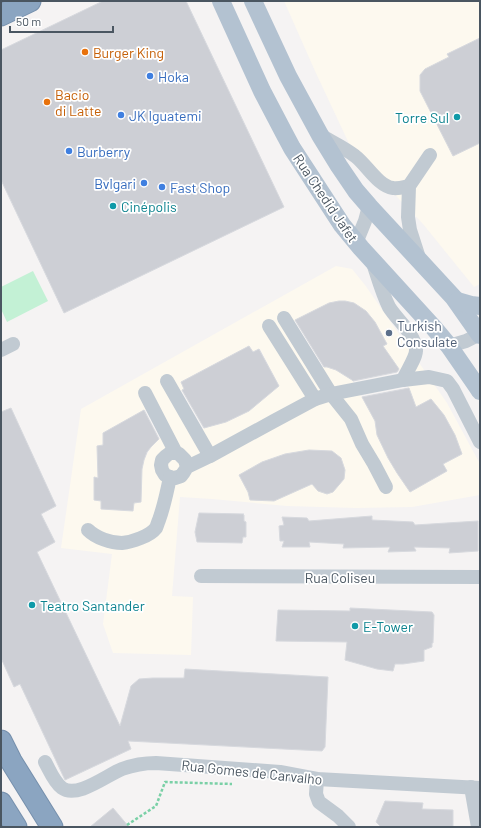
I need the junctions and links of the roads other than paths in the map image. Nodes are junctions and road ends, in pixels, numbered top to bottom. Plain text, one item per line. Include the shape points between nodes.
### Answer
1 (30, 1) edge
2 (221, 1) edge
3 (253, 1) edge
4 (1, 15) edge
5 (320, 135) junction
6 (430, 155) dead end
7 (409, 186) junction
8 (369, 206) junction
9 (356, 243) junction
10 (372, 261) junction
11 (420, 261) junction
12 (457, 301) junction
13 (480, 306) edge
14 (284, 318) dead end
15 (269, 326) dead end
16 (480, 334) edge
17 (449, 346) junction
18 (403, 380) junction
19 (167, 381) dead end
20 (480, 391) edge
21 (145, 392) dead end
22 (331, 394) junction
23 (315, 400) junction
24 (480, 442) edge
25 (176, 453) junction
26 (210, 456) junction
27 (187, 467) junction
28 (170, 477) junction
29 (386, 487) dead end
30 (88, 530) dead end
31 (201, 576) dead end
32 (480, 577) edge
33 (1, 741) edge
34 (45, 762) dead end
35 (317, 780) junction
36 (476, 787) edge
37 (1, 803) edge
38 (16, 827) edge
39 (52, 827) edge
40 (349, 827) edge
41 (478, 827) edge

1 - 4 highway
2 - 9 main road, Rua Chedid Jafet via 262,91 292,148
3 - 5 main road, Rua Chedid Jafet via 288,76
5 - 7 street via 354,155 385,185 392,188
5 - 8 main road, Rua Chedid Jafet via 356,191
6 - 7 street
7 - 11 street via 408,217
8 - 9 street
8 - 11 main road, Rua Chedid Jafet
9 - 10 main road, Rua Chedid Jafet
10 - 17 main road, Rua Chedid Jafet
10 - 18 street via 390,307 414,340 416,354
11 - 12 main road, Rua Chedid Jafet
12 - 13 main road
12 - 16 main road, Rua Chedid Jafet
14 - 22 street
15 - 23 street
16 - 17 street
17 - 20 main road, Rua Chedid Jafet
18 - 22 street
18 - 24 street via 428,377 447,381
19 - 26 street
21 - 25 street
22 - 23 street
22 - 29 street via 351,418
23 - 26 street
25 - 27 street via 185,460
25 - 28 street via 170,453 162,460 162,470
26 - 27 street
27 - 28 street via 181,476
28 - 30 street via 163,511 151,533 143,538 122,543 100,538
31 - 32 street, Rua Coliseu
33 - 39 highway
34 - 35 street, Rua Gomes de Carvalho via 57,783 71,792 144,763 280,772
35 - 36 street, Rua Gomes de Carvalho
35 - 40 street via 316,794 319,802
36 - 41 street
37 - 38 highway

